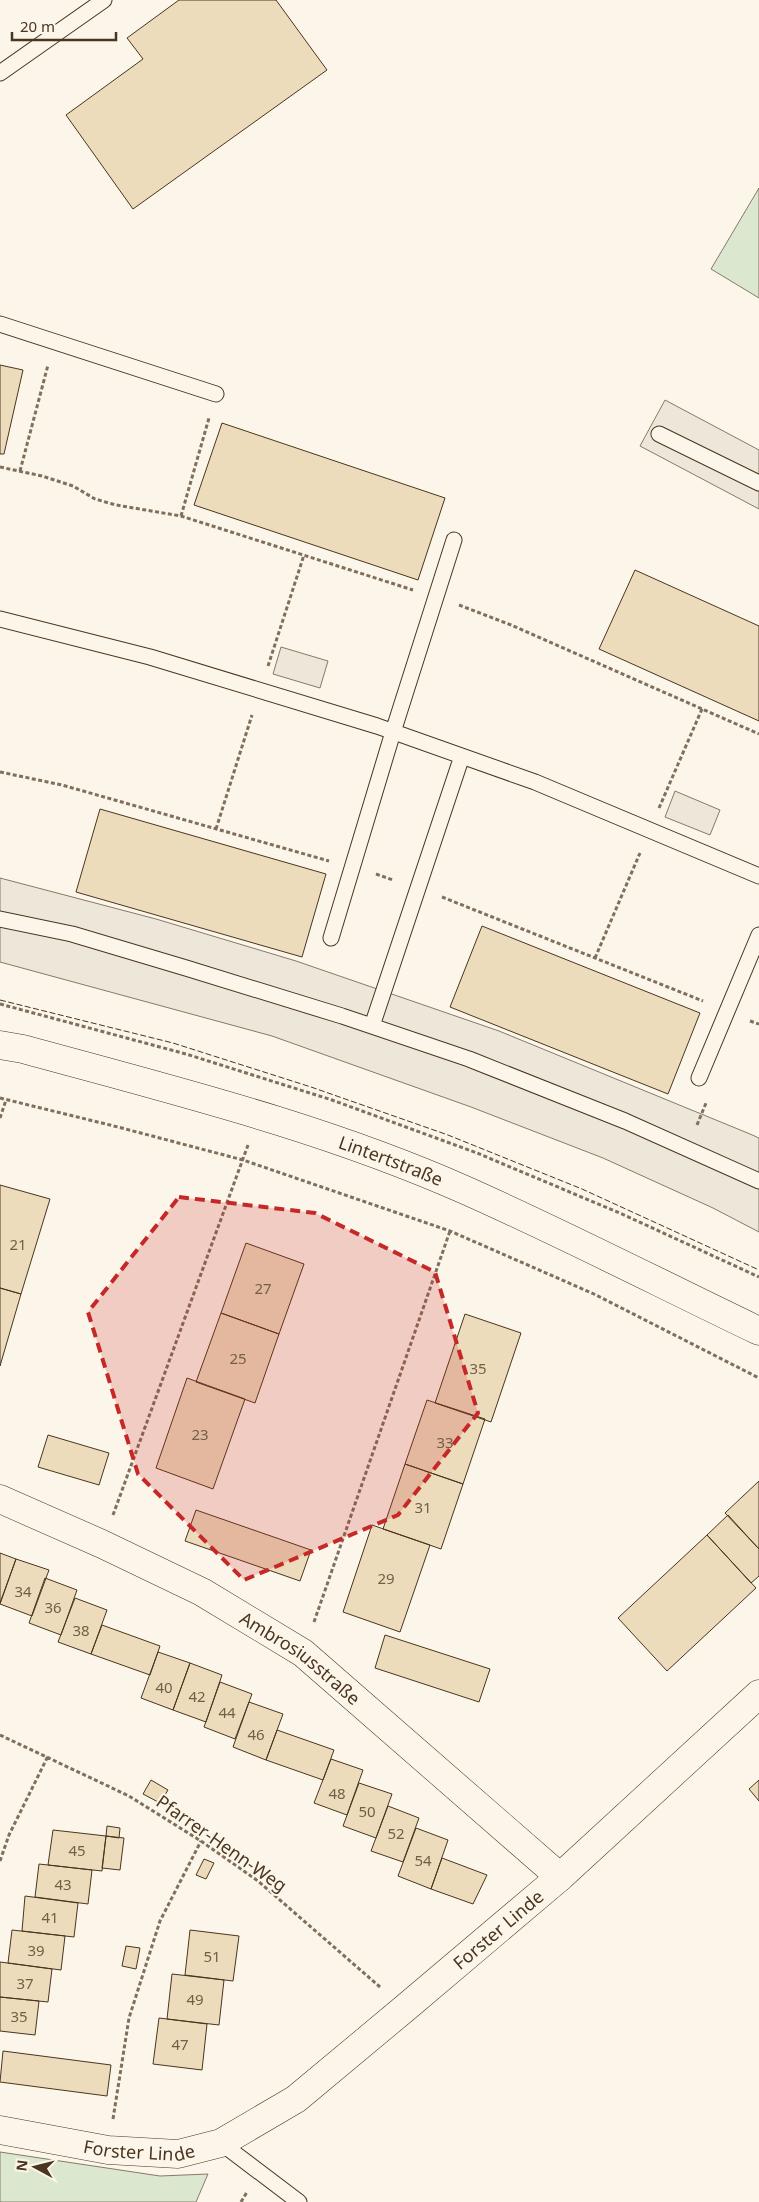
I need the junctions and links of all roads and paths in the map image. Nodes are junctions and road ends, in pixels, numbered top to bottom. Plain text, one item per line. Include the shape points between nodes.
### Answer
1 (104, 0) edge
2 (0, 73) edge
3 (0, 324) edge
4 (54, 342) junction
5 (216, 394) joint
6 (659, 434) dead end
7 (0, 467) edge
8 (20, 471) junction
9 (759, 483) edge
10 (181, 516) junction
11 (454, 540) dead end
12 (436, 597) junction
13 (0, 619) edge
14 (393, 732) junction
15 (759, 734) edge
16 (462, 756) junction
17 (0, 772) edge
18 (353, 868) junction
19 (759, 876) edge
20 (418, 887) junction
21 (0, 918) edge
22 (759, 934) edge
23 (332, 938) dead end
24 (727, 1010) junction
25 (759, 1024) edge
26 (372, 1026) junction
27 (0, 1045) edge
28 (699, 1078) dead end
29 (0, 1098) edge
30 (6, 1100) junction
31 (0, 1118) edge
32 (243, 1160) junction
33 (759, 1181) edge
34 (450, 1231) junction
35 (759, 1331) edge
36 (759, 1378) edge
37 (0, 1499) edge
38 (102, 1544) junction
39 (303, 1653) junction
40 (759, 1694) edge
41 (0, 1735) edge
42 (48, 1756) junction
43 (201, 1841) junction
44 (0, 1861) edge
45 (560, 1876) junction
46 (404, 2009) junction
47 (0, 2130) edge
48 (220, 2143) junction
49 (108, 2150) junction
50 (299, 2202) edge

1 - 2 lane
3 - 4 lane
4 - 5 lane
4 - 8 path
5 - 10 path
6 - 9 lane
7 - 8 path
8 - 10 path via 73,486 109,503
10 - 12 path
11 - 12 lane
12 - 14 lane
12 - 15 path via 511,625
13 - 14 lane via 150,657
14 - 16 lane
14 - 18 lane
16 - 19 lane via 536,782
16 - 20 lane
17 - 18 path via 62,785
18 - 20 path
18 - 23 lane
20 - 24 path
20 - 26 lane
21 - 26 lane via 81,937
22 - 24 lane
24 - 25 path
24 - 28 lane
26 - 33 lane via 469,1059 625,1121
27 - 35 street, Lintertstraße via 259,1114 368,1152 464,1190
29 - 30 path
30 - 31 path
30 - 32 path
32 - 34 path
32 - 38 path
34 - 36 path via 594,1294
34 - 39 path
37 - 38 street, Ambrosiusstraße
38 - 39 street, Ambrosiusstraße via 202,1592
39 - 45 street, Ambrosiusstraße
40 - 45 street, Forster Linde
41 - 42 path, Pfarrer-Henn-Weg
42 - 43 path, Pfarrer-Henn-Weg via 129,1796
42 - 44 path via 9,1835
43 - 46 path, Pfarrer-Henn-Weg via 265,1887
43 - 49 path via 160,1921 129,2018
45 - 46 street, Forster Linde
46 - 48 street, Forster Linde via 296,2099
47 - 49 street, Forster Linde
48 - 49 street, Forster Linde via 178,2154
48 - 50 lane, Forster Linde

